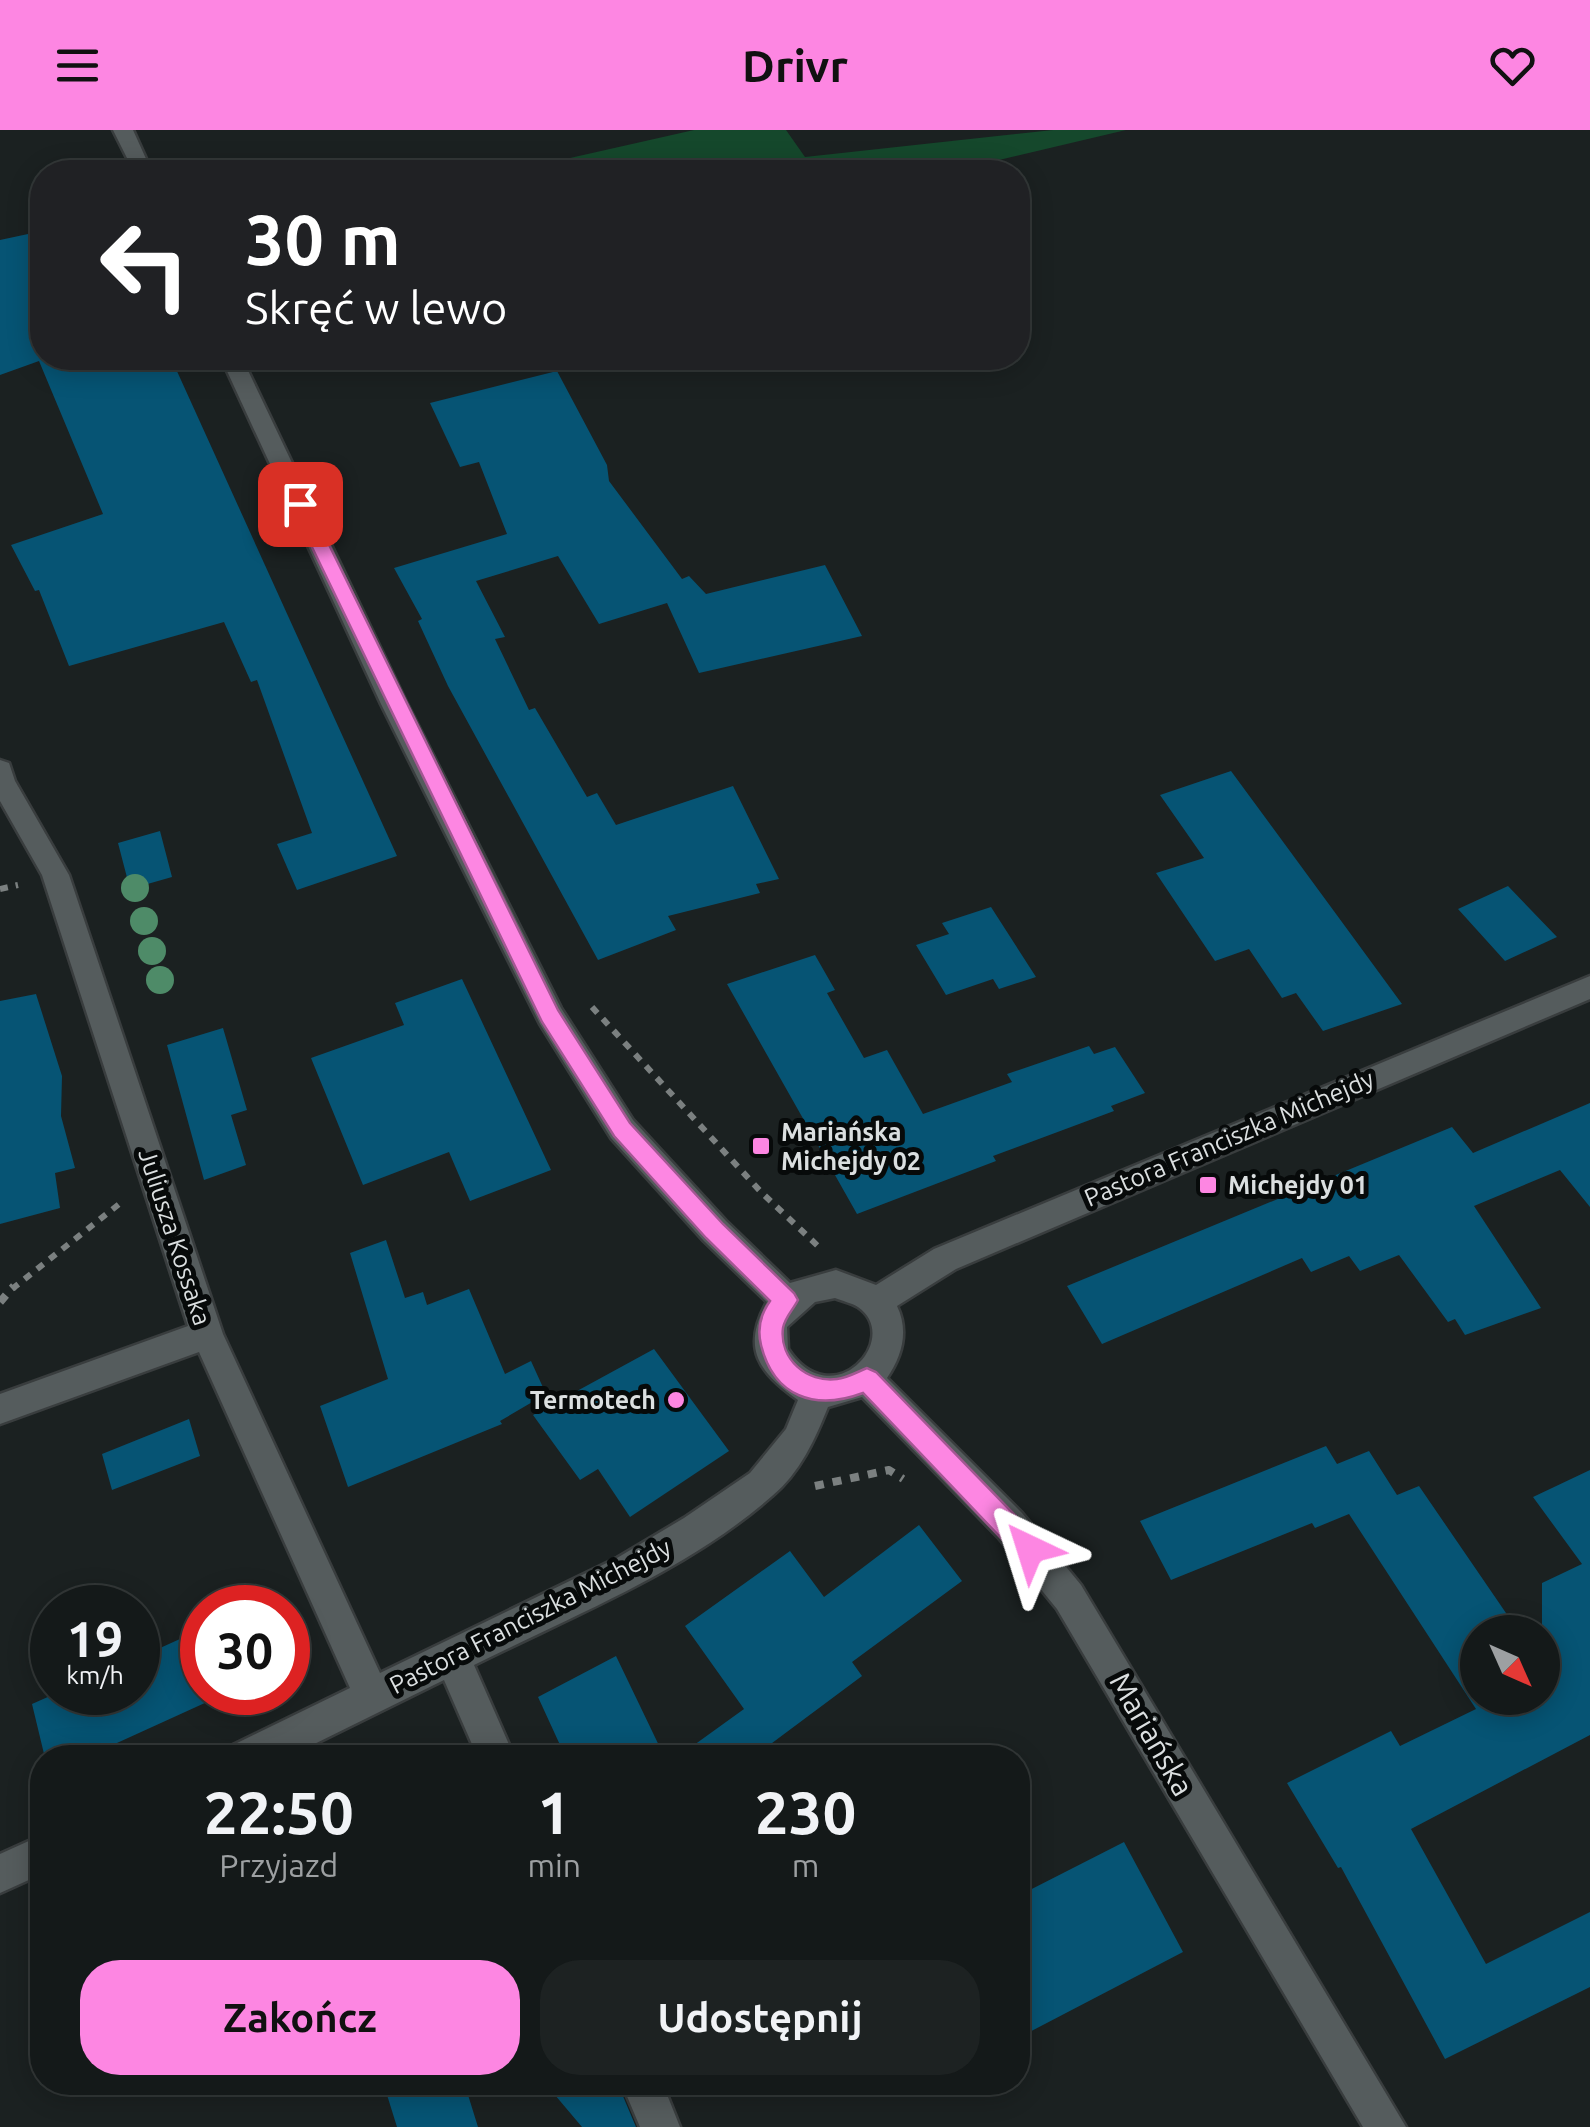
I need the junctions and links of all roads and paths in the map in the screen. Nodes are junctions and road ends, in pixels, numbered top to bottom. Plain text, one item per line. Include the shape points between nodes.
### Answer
1 (122, 130) edge
2 (137, 160) edge
3 (236, 370) edge
4 (0, 770) edge
5 (1590, 987) edge
6 (578, 1000) dead end
7 (155, 1176) junction
8 (828, 1254) dead end
9 (786, 1300) junction
10 (0, 1302) edge
11 (875, 1302) junction
12 (207, 1334) junction
13 (867, 1380) junction
14 (819, 1390) junction
15 (0, 1409) edge
16 (918, 1489) dead end
17 (800, 1497) dead end
18 (452, 1658) junction
19 (372, 1697) junction
20 (273, 1745) edge
21 (491, 1745) edge
22 (30, 1860) edge
23 (0, 1874) edge
24 (646, 2095) edge
25 (660, 2127) edge
26 (1386, 2127) edge

1 - 2 street
3 - 9 street via 550,1016 622,1129
4 - 7 street, Juliusza Kossaka via 55,875
5 - 11 street, Pastora Franciszka Michejdy via 946,1259
6 - 8 path via 595,1009 761,1192
7 - 10 path
7 - 12 street, Juliusza Kossaka
9 - 11 street via 814,1285 836,1284
9 - 14 street via 772,1323 775,1358 792,1379
11 - 13 street via 886,1319 888,1348
12 - 15 street
12 - 19 street, Juliusza Kossaka
13 - 14 street
13 - 26 street, Mariańska via 1010,1525 1069,1597
14 - 18 street, Pastora Franciszka Michejdy via 798,1440 762,1484 730,1508 629,1570
16 - 17 path via 889,1470 830,1480
18 - 19 street, Pastora Franciszka Michejdy
18 - 21 street
19 - 20 street, Pastora Franciszka Michejdy
22 - 23 street
24 - 25 street

